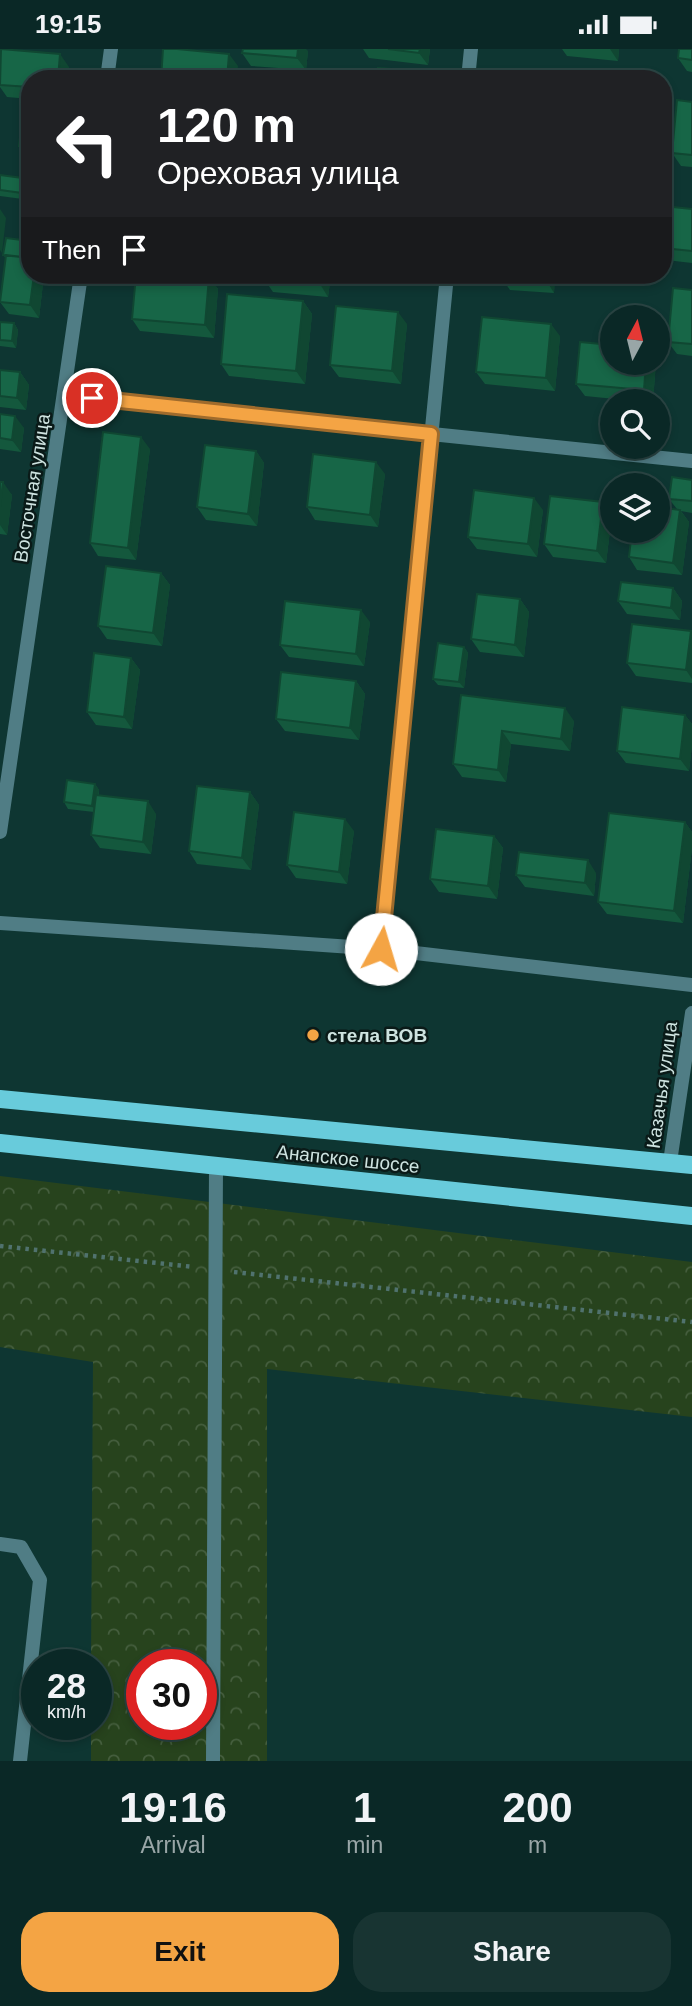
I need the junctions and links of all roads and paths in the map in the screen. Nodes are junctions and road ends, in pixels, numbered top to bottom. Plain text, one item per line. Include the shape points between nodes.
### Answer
1 (111, 49) edge
2 (471, 49) edge
3 (108, 70) edge
4 (469, 70) edge
5 (81, 284) edge
6 (446, 284) edge
7 (65, 396) junction
8 (431, 434) junction
9 (692, 461) edge
10 (0, 832) edge
11 (0, 923) edge
12 (381, 949) junction
13 (692, 985) edge
14 (692, 1013) edge
15 (0, 1099) edge
16 (0, 1143) edge
17 (670, 1163) junction
18 (692, 1165) edge
19 (216, 1166) junction
20 (692, 1216) edge
21 (0, 1246) edge
22 (215, 1270) junction
23 (692, 1322) edge
24 (0, 1544) edge
25 (20, 1761) edge
26 (213, 1761) edge

1 - 3 street
2 - 4 street
5 - 7 street, Восточная улица
6 - 8 street
7 - 8 street
7 - 10 street, Восточная улица
8 - 9 street
8 - 12 street
11 - 12 street
12 - 13 street
14 - 17 street, Казачья улица
15 - 17 main road, Анапское шоссе
16 - 19 main road, Анапское шоссе
17 - 18 main road, Анапское шоссе
19 - 20 main road, Анапское шоссе
19 - 22 street
21 - 22 path
22 - 23 path
22 - 26 street
24 - 25 street via 21,1547 40,1580

